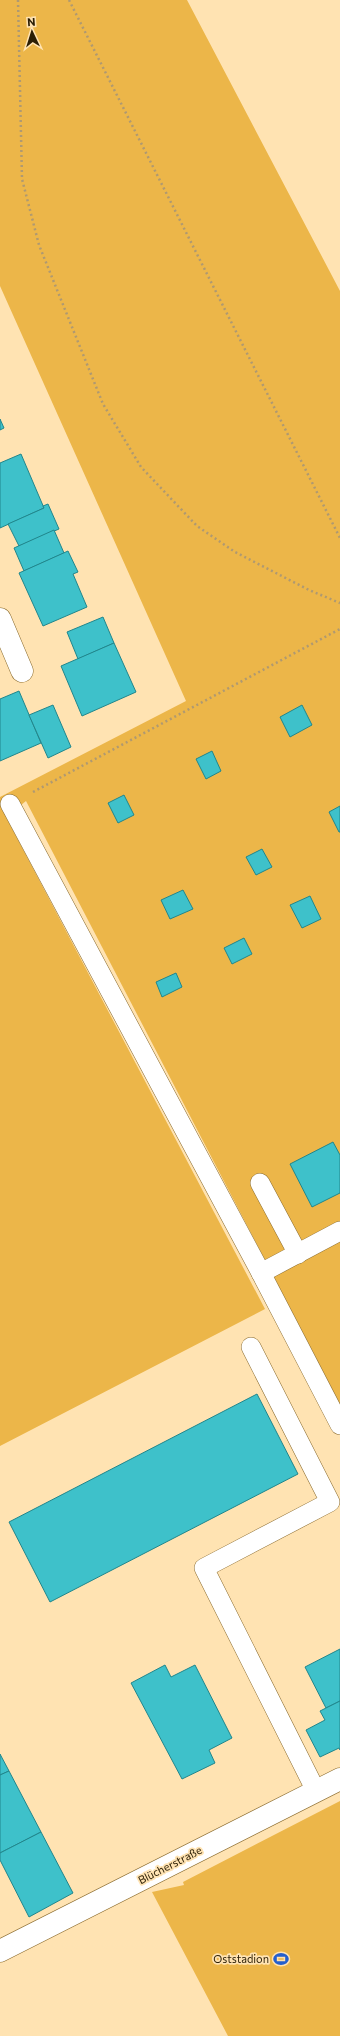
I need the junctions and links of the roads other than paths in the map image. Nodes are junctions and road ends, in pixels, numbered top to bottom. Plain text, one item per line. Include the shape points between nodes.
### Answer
1 (0, 619) edge
2 (22, 671) dead end
3 (10, 804) road end
4 (260, 1183) dead end
5 (340, 1231) edge
6 (298, 1254) junction
7 (261, 1273) junction
8 (250, 1348) dead end
9 (340, 1425) edge
10 (340, 1779) edge
11 (316, 1791) junction
12 (0, 1951) edge

1 - 2 street
3 - 7 lane
4 - 6 lane
5 - 6 lane
6 - 7 lane
7 - 9 lane
8 - 11 lane via 330,1502 204,1568
10 - 11 street, Blücherstraße
11 - 12 street, Blücherstraße

